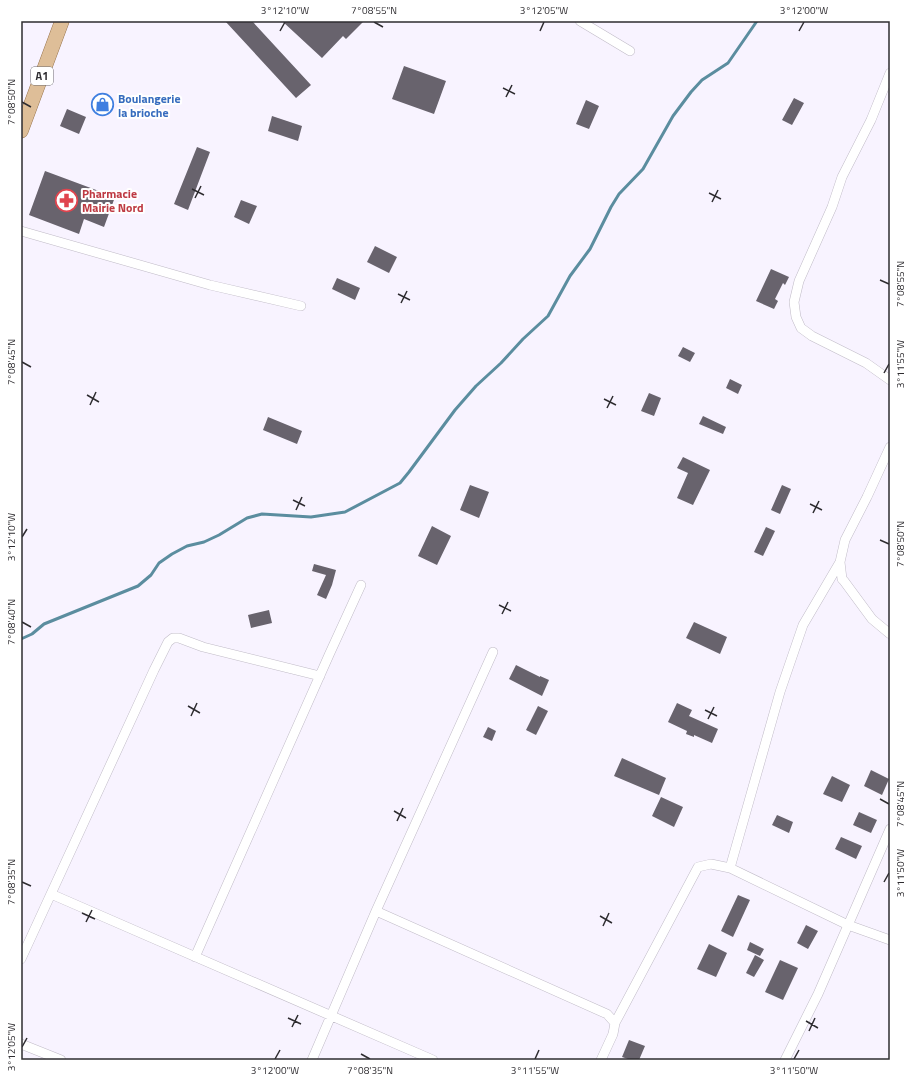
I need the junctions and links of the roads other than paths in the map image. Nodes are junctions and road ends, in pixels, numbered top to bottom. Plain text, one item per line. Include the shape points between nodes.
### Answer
1 (62, 21) edge
2 (580, 21) edge
3 (630, 51) dead end
4 (890, 73) edge
5 (21, 131) edge
6 (21, 231) edge
7 (301, 306) dead end
8 (890, 380) edge
9 (890, 447) edge
10 (840, 562) junction
11 (361, 585) dead end
12 (890, 634) edge
13 (493, 652) dead end
14 (320, 676) junction
15 (890, 829) edge
16 (730, 868) junction
17 (51, 894) junction
18 (376, 911) junction
19 (848, 925) junction
20 (890, 940) edge
21 (195, 957) junction
22 (21, 959) edge
23 (331, 1016) junction
24 (615, 1024) junction
25 (21, 1044) edge
26 (61, 1060) edge
27 (312, 1060) edge
28 (433, 1060) edge
29 (601, 1060) edge
30 (785, 1060) edge

1 - 5 main road, A1
2 - 3 street
4 - 8 street via 802,272 794,302 796,317 804,331 866,363
6 - 7 street via 210,285
9 - 10 street via 847,536
10 - 12 street via 844,581 872,619
10 - 16 street via 803,625 780,692
11 - 14 street
13 - 18 street
14 - 17 street via 203,647 179,638 170,640
14 - 21 street
15 - 19 street
16 - 19 street
16 - 24 street via 711,864 698,867
17 - 21 street
17 - 22 street
18 - 23 street
18 - 24 street via 599,1010 607,1014
19 - 20 street
19 - 30 street
21 - 23 street
23 - 27 street
23 - 28 street
24 - 29 street
25 - 26 street

